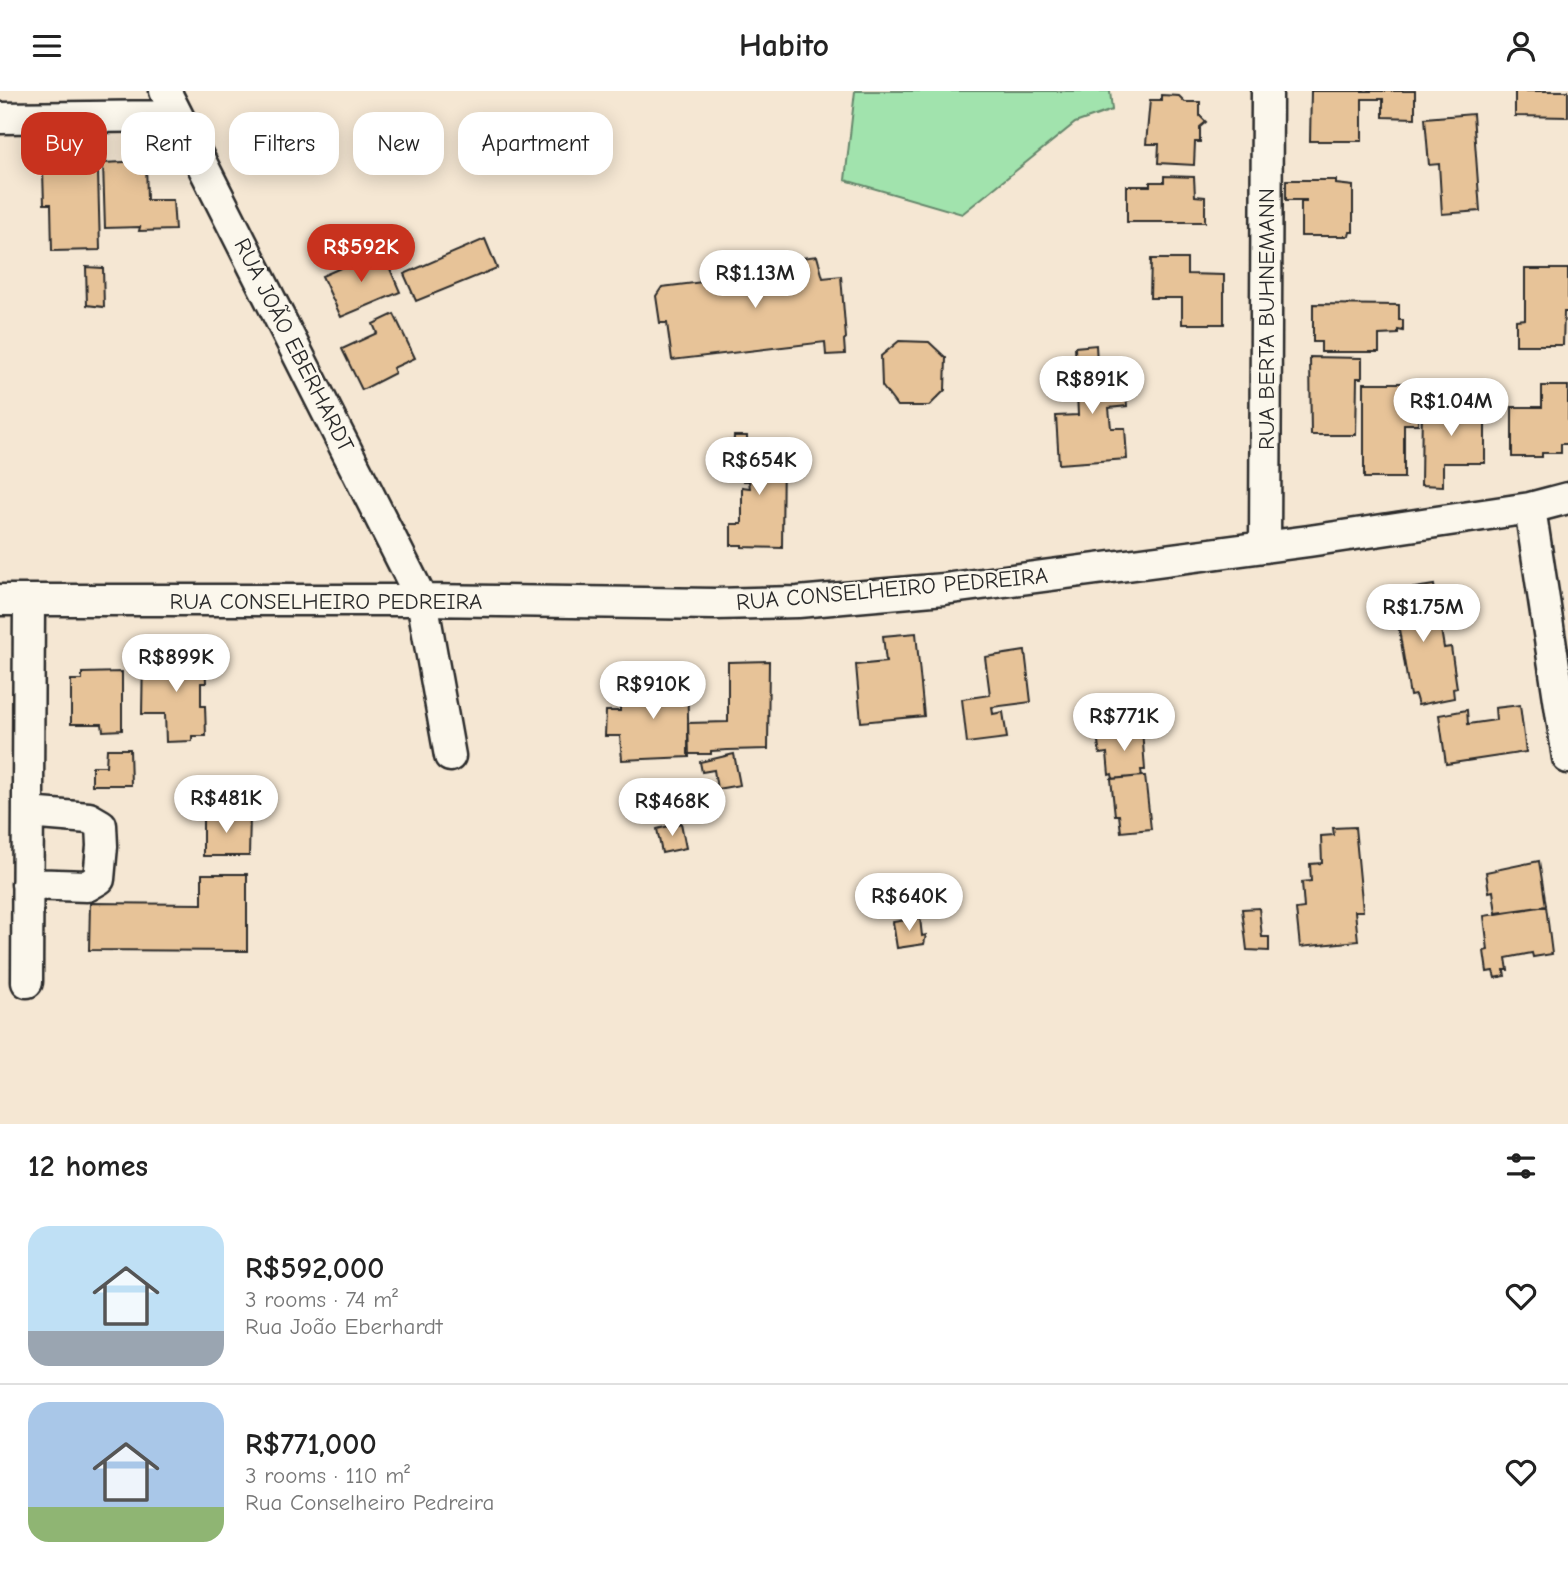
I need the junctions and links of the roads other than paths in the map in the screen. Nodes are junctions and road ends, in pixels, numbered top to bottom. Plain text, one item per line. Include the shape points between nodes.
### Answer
1 (1267, 91) edge
2 (171, 103) edge
3 (0, 118) edge
4 (1568, 498) edge
5 (1530, 508) junction
6 (1265, 547) junction
7 (15, 600) edge
8 (422, 600) junction
9 (1559, 651) edge
10 (450, 756) dead end
11 (1568, 758) edge
12 (28, 813) junction
13 (27, 884) junction
14 (27, 982) dead end

1 - 6 street, RUA BERTA BUHNEMANN
2 - 3 street
2 - 8 street, RUA JOÃO EBERHARDT
4 - 5 street, RUA CONSELHEIRO PEDREIRA
5 - 6 street, RUA CONSELHEIRO PEDREIRA
5 - 9 street
6 - 8 street, RUA CONSELHEIRO PEDREIRA via 944,589 798,602
7 - 8 street, RUA CONSELHEIRO PEDREIRA
7 - 12 street
8 - 10 street, RUA JOÃO EBERHARDT
9 - 11 street
12 - 13 street
12 - 13 street via 89,818 101,825 102,846 99,879 87,886
13 - 14 street

